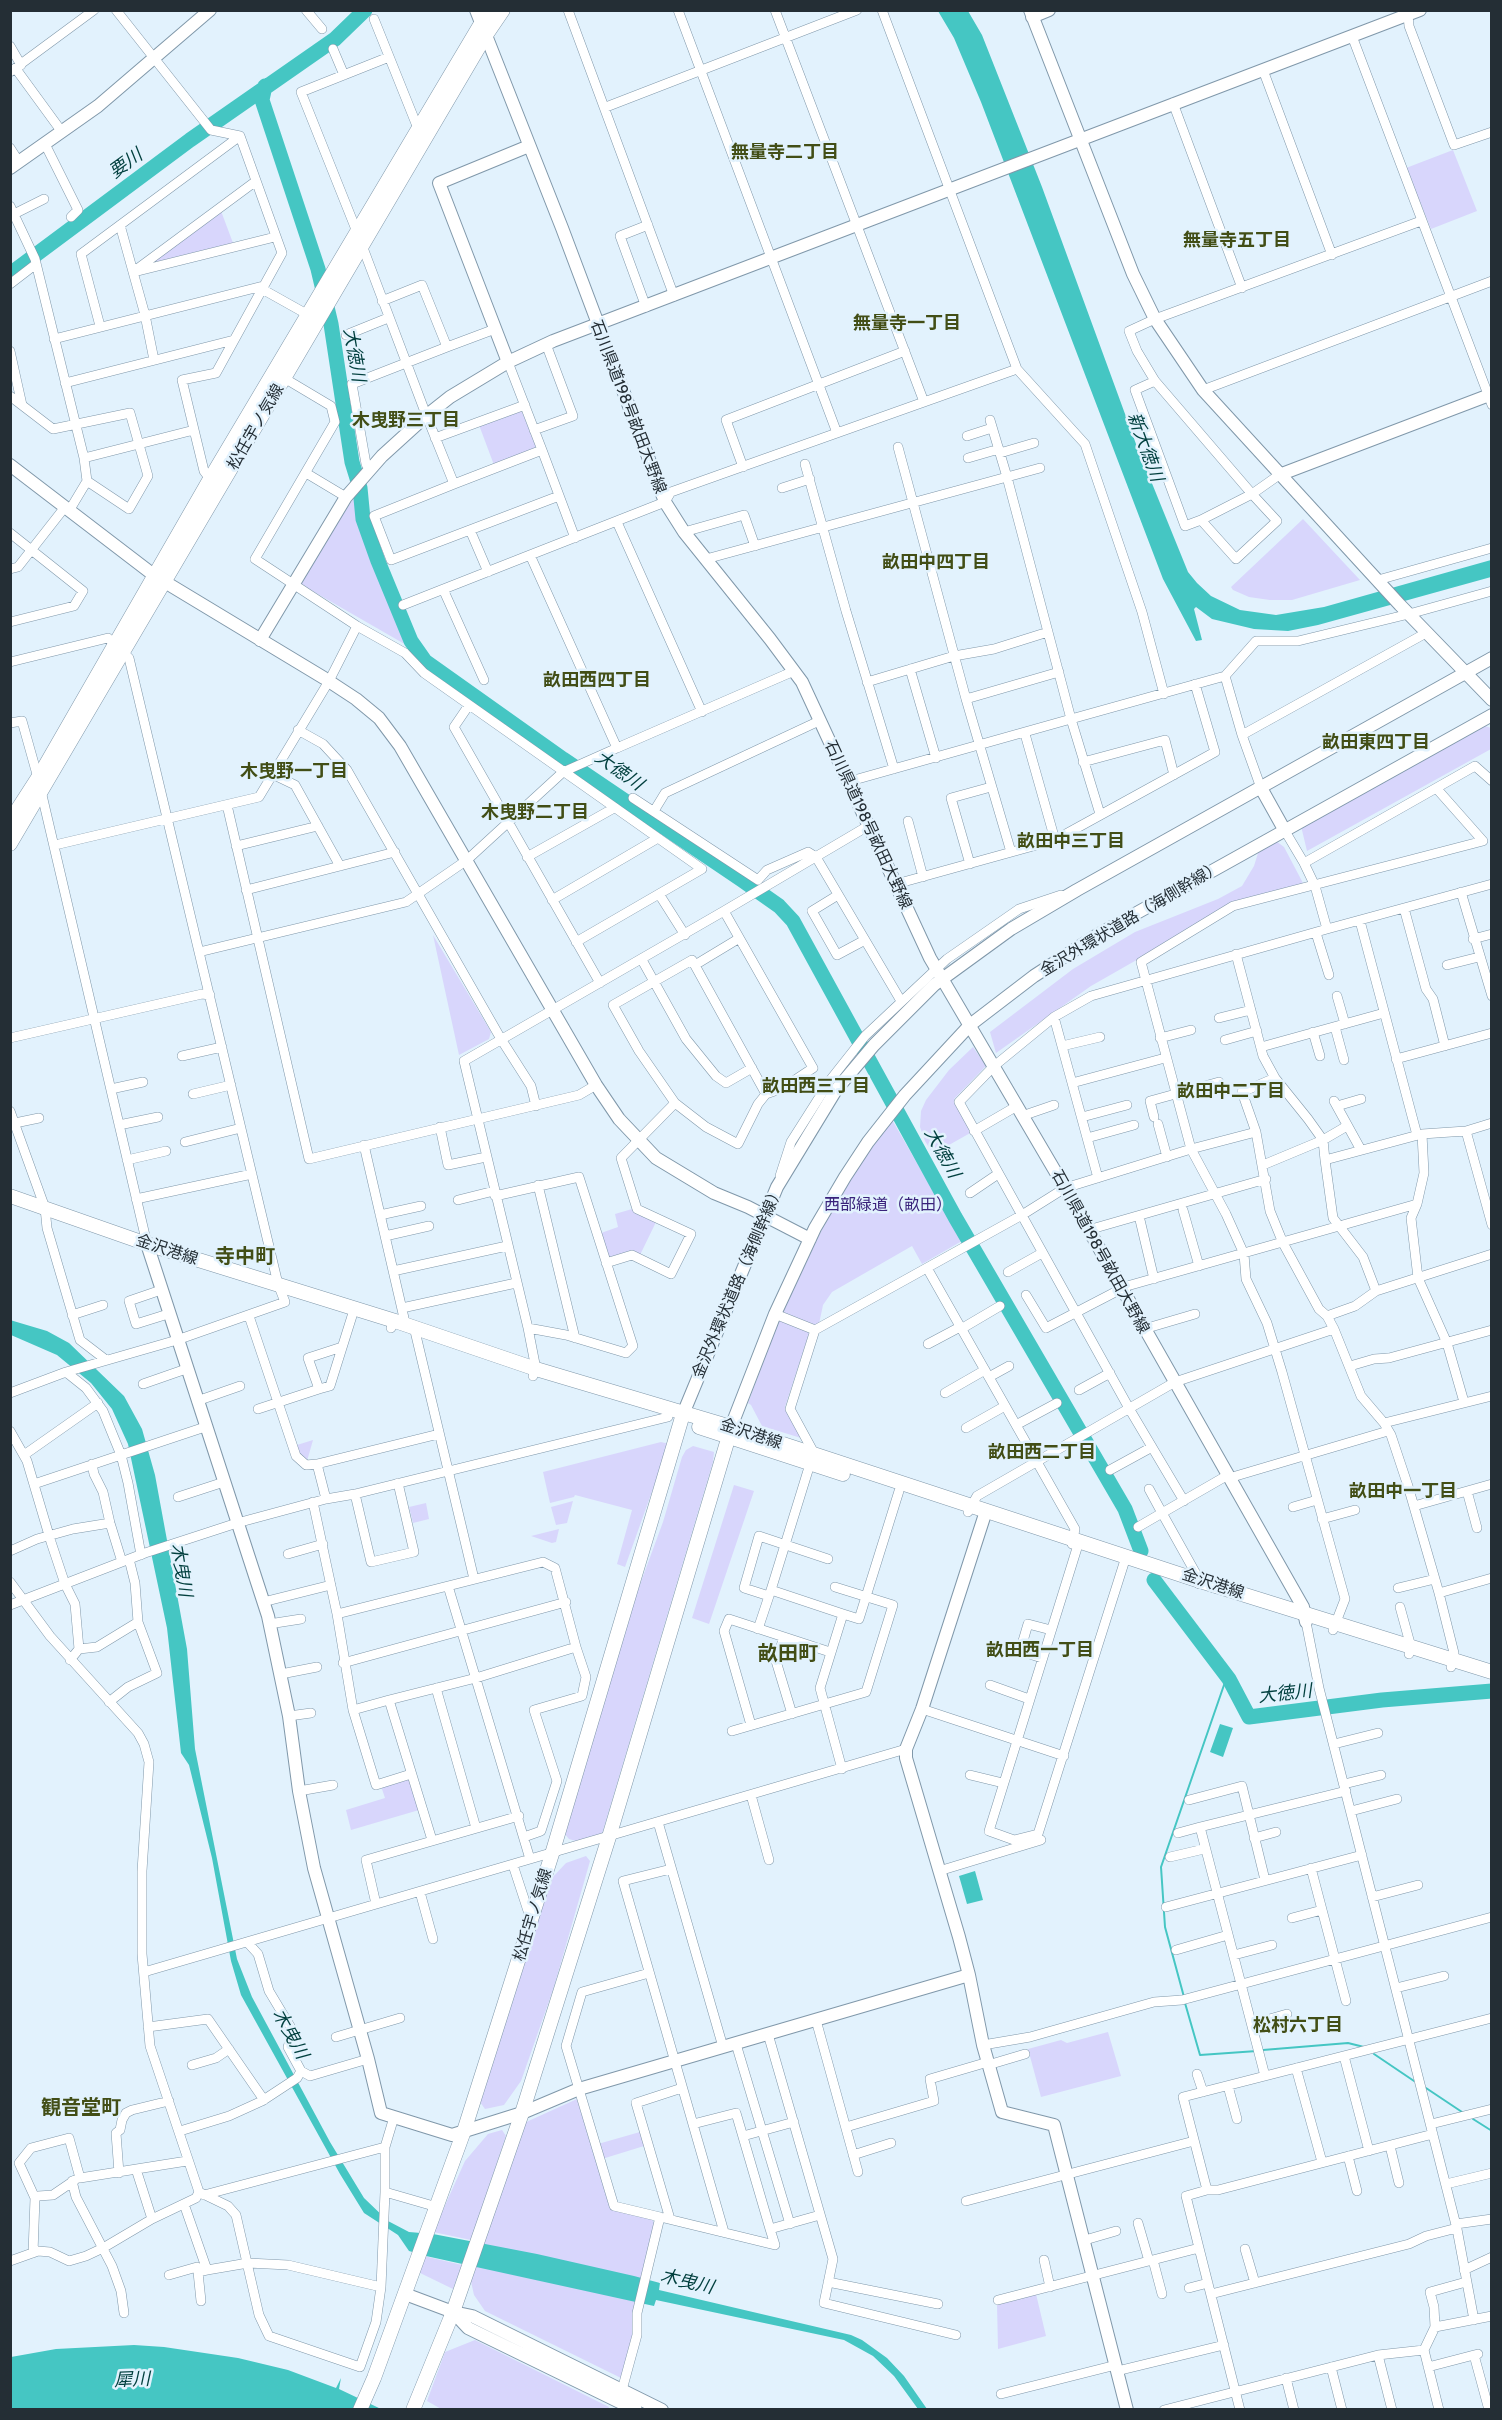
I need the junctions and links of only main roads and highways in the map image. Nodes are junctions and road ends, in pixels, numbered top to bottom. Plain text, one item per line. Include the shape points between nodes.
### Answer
1 (503, 10) edge
2 (483, 20) edge
3 (342, 269) junction
4 (313, 318) junction
5 (159, 579) junction
6 (119, 648) junction
7 (10, 821) edge
8 (10, 844) edge
9 (10, 1196) edge
10 (10, 1204) edge
11 (45, 1212) junction
12 (280, 1289) junction
13 (396, 1319) junction
14 (678, 1418) junction
15 (730, 1432) junction
16 (813, 1459) junction
17 (969, 1509) junction
18 (1074, 1544) junction
19 (1199, 1584) junction
20 (1452, 1664) junction
21 (1491, 1672) edge
22 (1491, 1679) edge
23 (416, 2404) edge
24 (360, 2409) edge

1 - 2 main road, 松任宇ノ気線
2 - 3 main road, 松任宇ノ気線 via 357,232
2 - 3 main road, 松任宇ノ気線 via 423,143 362,247
3 - 4 main road, 松任宇ノ気線
4 - 5 main road, 松任宇ノ気線 via 284,378
4 - 5 main road, 松任宇ノ気線 via 210,479
5 - 6 main road, 松任宇ノ気線
6 - 7 main road, 松任宇ノ気線
6 - 8 main road, 松任宇ノ気線
9 - 11 main road, 金沢港線
10 - 11 main road, 金沢港線
11 - 12 main road, 金沢港線
12 - 13 main road, 金沢港線
12 - 13 main road, 金沢港線 via 351,1316
13 - 14 main road, 金沢港線 via 415,1332
14 - 15 main road, 金沢港線
14 - 24 main road, 松任宇ノ気線 via 552,1854 465,2131
15 - 16 main road, 金沢港線
15 - 23 main road via 522,2113 453,2312
16 - 17 main road, 金沢港線
16 - 17 main road, 金沢港線 via 899,1491
17 - 18 main road, 金沢港線
18 - 19 main road, 金沢港線
18 - 19 main road, 金沢港線
19 - 20 main road, 金沢港線
20 - 21 main road, 金沢港線
20 - 22 main road, 金沢港線

